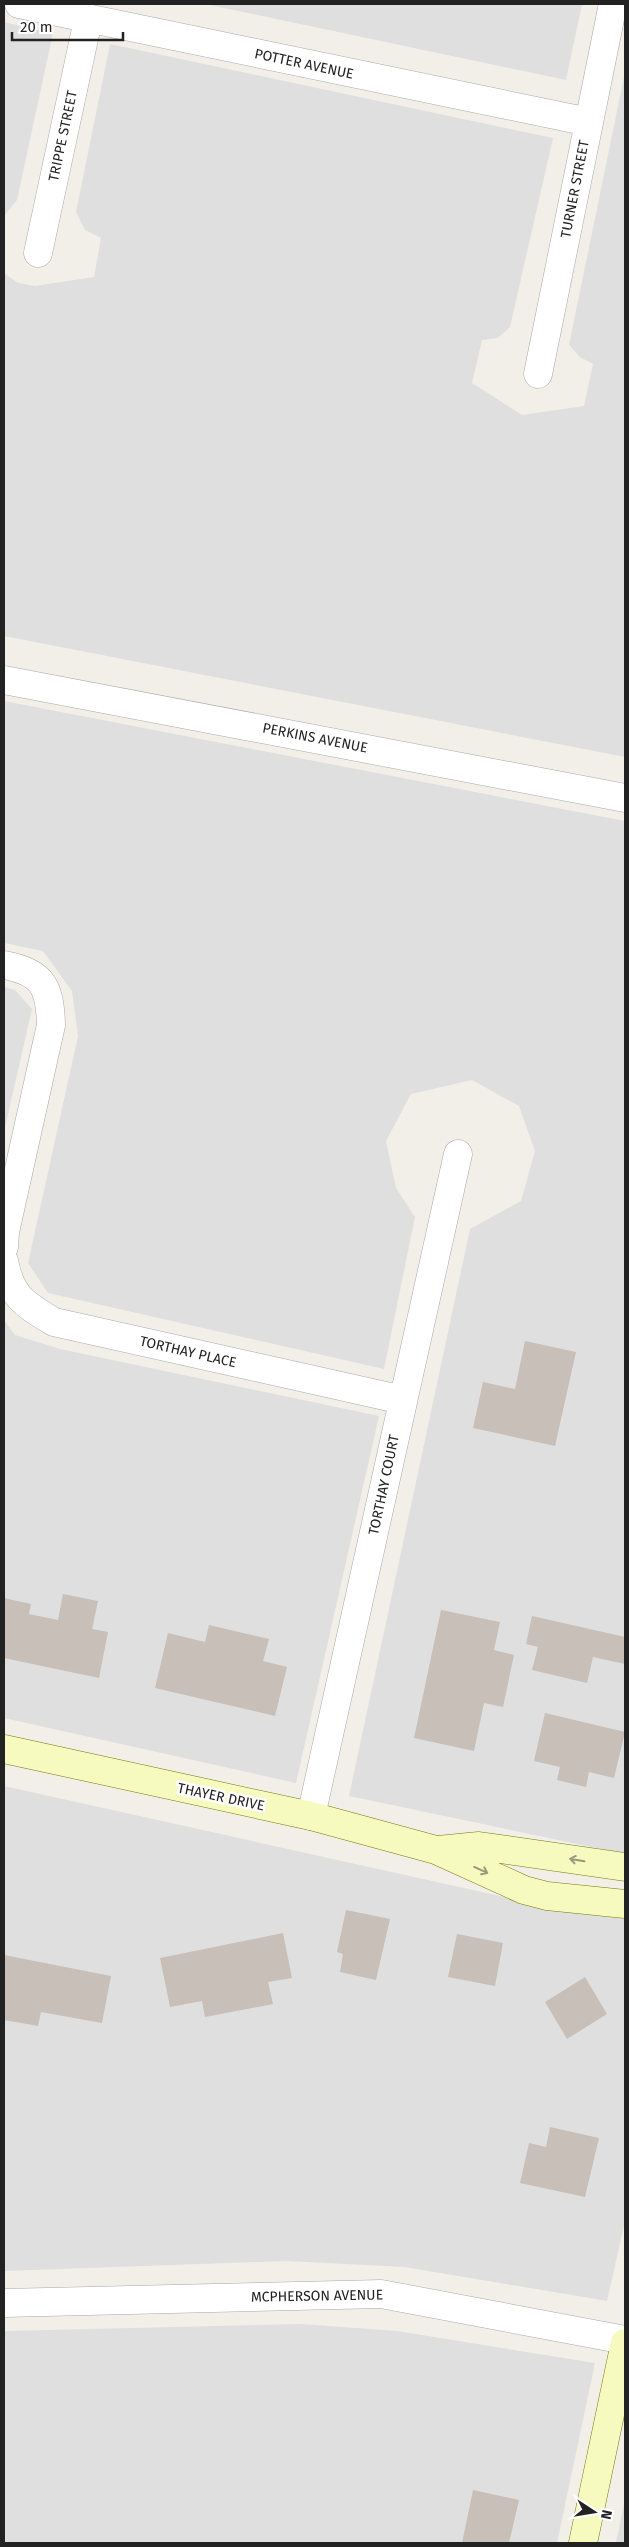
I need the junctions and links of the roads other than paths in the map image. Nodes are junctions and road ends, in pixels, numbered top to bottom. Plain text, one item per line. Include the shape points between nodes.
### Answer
1 (19, 4) edge
2 (613, 4) edge
3 (88, 20) junction
4 (588, 122) junction
5 (38, 254) dead end
6 (538, 374) dead end
7 (4, 680) edge
8 (625, 798) edge
9 (4, 965) edge
10 (458, 1154) dead end
11 (4, 1247) edge
12 (4, 1262) edge
13 (403, 1400) junction
14 (4, 1750) edge
15 (311, 1816) junction
16 (436, 1850) junction
17 (625, 1867) edge
18 (625, 1904) edge
19 (4, 2303) edge
20 (625, 2340) edge
21 (625, 2344) edge
22 (582, 2543) edge

1 - 3 street, POTTER AVENUE
2 - 4 street, TURNER STREET
3 - 4 street, POTTER AVENUE
3 - 5 street, TRIPPE STREET
4 - 6 street, TURNER STREET
7 - 8 street, PERKINS AVENUE
9 - 11 street via 27,970 43,983 51,1002 52,1025
10 - 13 street, TORTHAY COURT
12 - 13 street, TORTHAY PLACE via 12,1290 23,1304 54,1322
13 - 15 street, TORTHAY COURT
14 - 15 street, THAYER DRIVE
15 - 16 street, THAYER DRIVE
17 -> 16 street, THAYER DRIVE via 479,1846
16 -> 18 street, THAYER DRIVE via 524,1890 547,1896
19 - 20 street, MCPHERSON AVENUE via 381,2294
21 - 22 street

